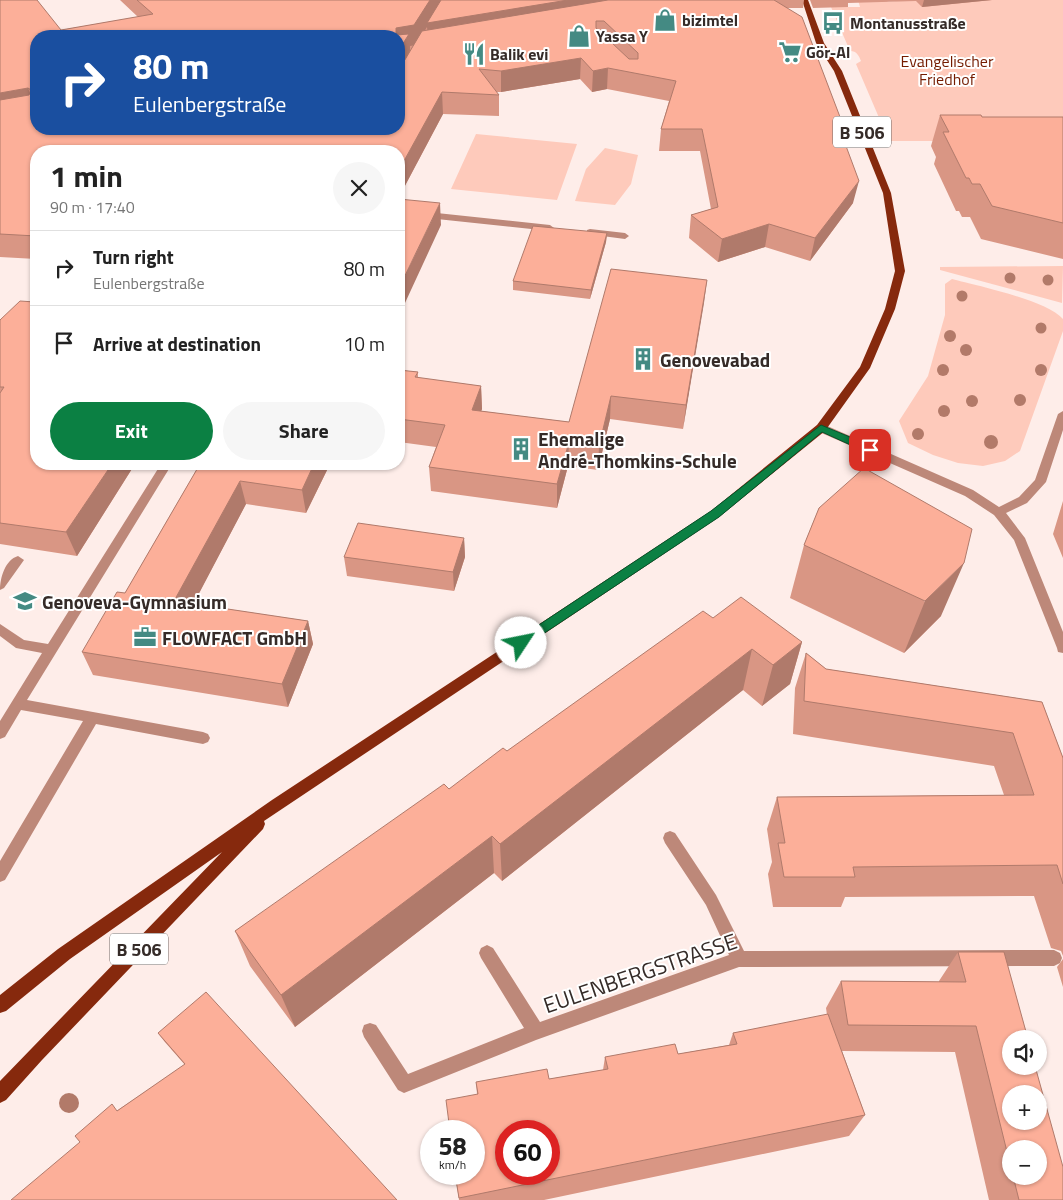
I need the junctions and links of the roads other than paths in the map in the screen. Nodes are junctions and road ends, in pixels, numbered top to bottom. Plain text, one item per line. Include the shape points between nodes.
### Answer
1 (805, 0) edge
2 (405, 213) edge
3 (556, 228) edge
4 (576, 230) edge
5 (625, 236) dead end
6 (1063, 414) edge
7 (821, 428) junction
8 (162, 470) edge
9 (998, 512) junction
10 (18, 560) dead end
11 (0, 585) edge
12 (0, 629) edge
13 (1063, 648) edge
14 (52, 650) junction
15 (19, 704) junction
16 (94, 717) junction
17 (0, 733) edge
18 (203, 738) dead end
19 (277, 804) junction
20 (670, 838) dead end
21 (0, 875) edge
22 (487, 953) dead end
23 (1054, 958) dead end
24 (739, 959) junction
25 (0, 1004) edge
26 (370, 1031) dead end
27 (536, 1032) junction
28 (0, 1094) edge

1 - 7 main road, B 506 via 820,43 838,71 887,193 900,271 890,309 865,368
2 - 3 street
4 - 5 street
6 - 9 street via 1040,482 1023,500
7 - 9 street via 969,493
7 - 19 main road, B 506 via 715,514
8 - 14 street
9 - 13 street via 1019,538
10 - 11 street
12 - 14 street via 21,644
14 - 15 street
15 - 16 street
15 - 17 street
16 - 18 street
16 - 21 street
19 - 25 main road, B 506 via 64,954
19 - 28 main road, B 506
20 - 24 street via 712,900
22 - 27 street
23 - 24 street, EULENBERGSTRASSE
24 - 27 street, EULENBERGSTRASSE
26 - 27 street, EULENBERGSTRASSE via 404,1084

